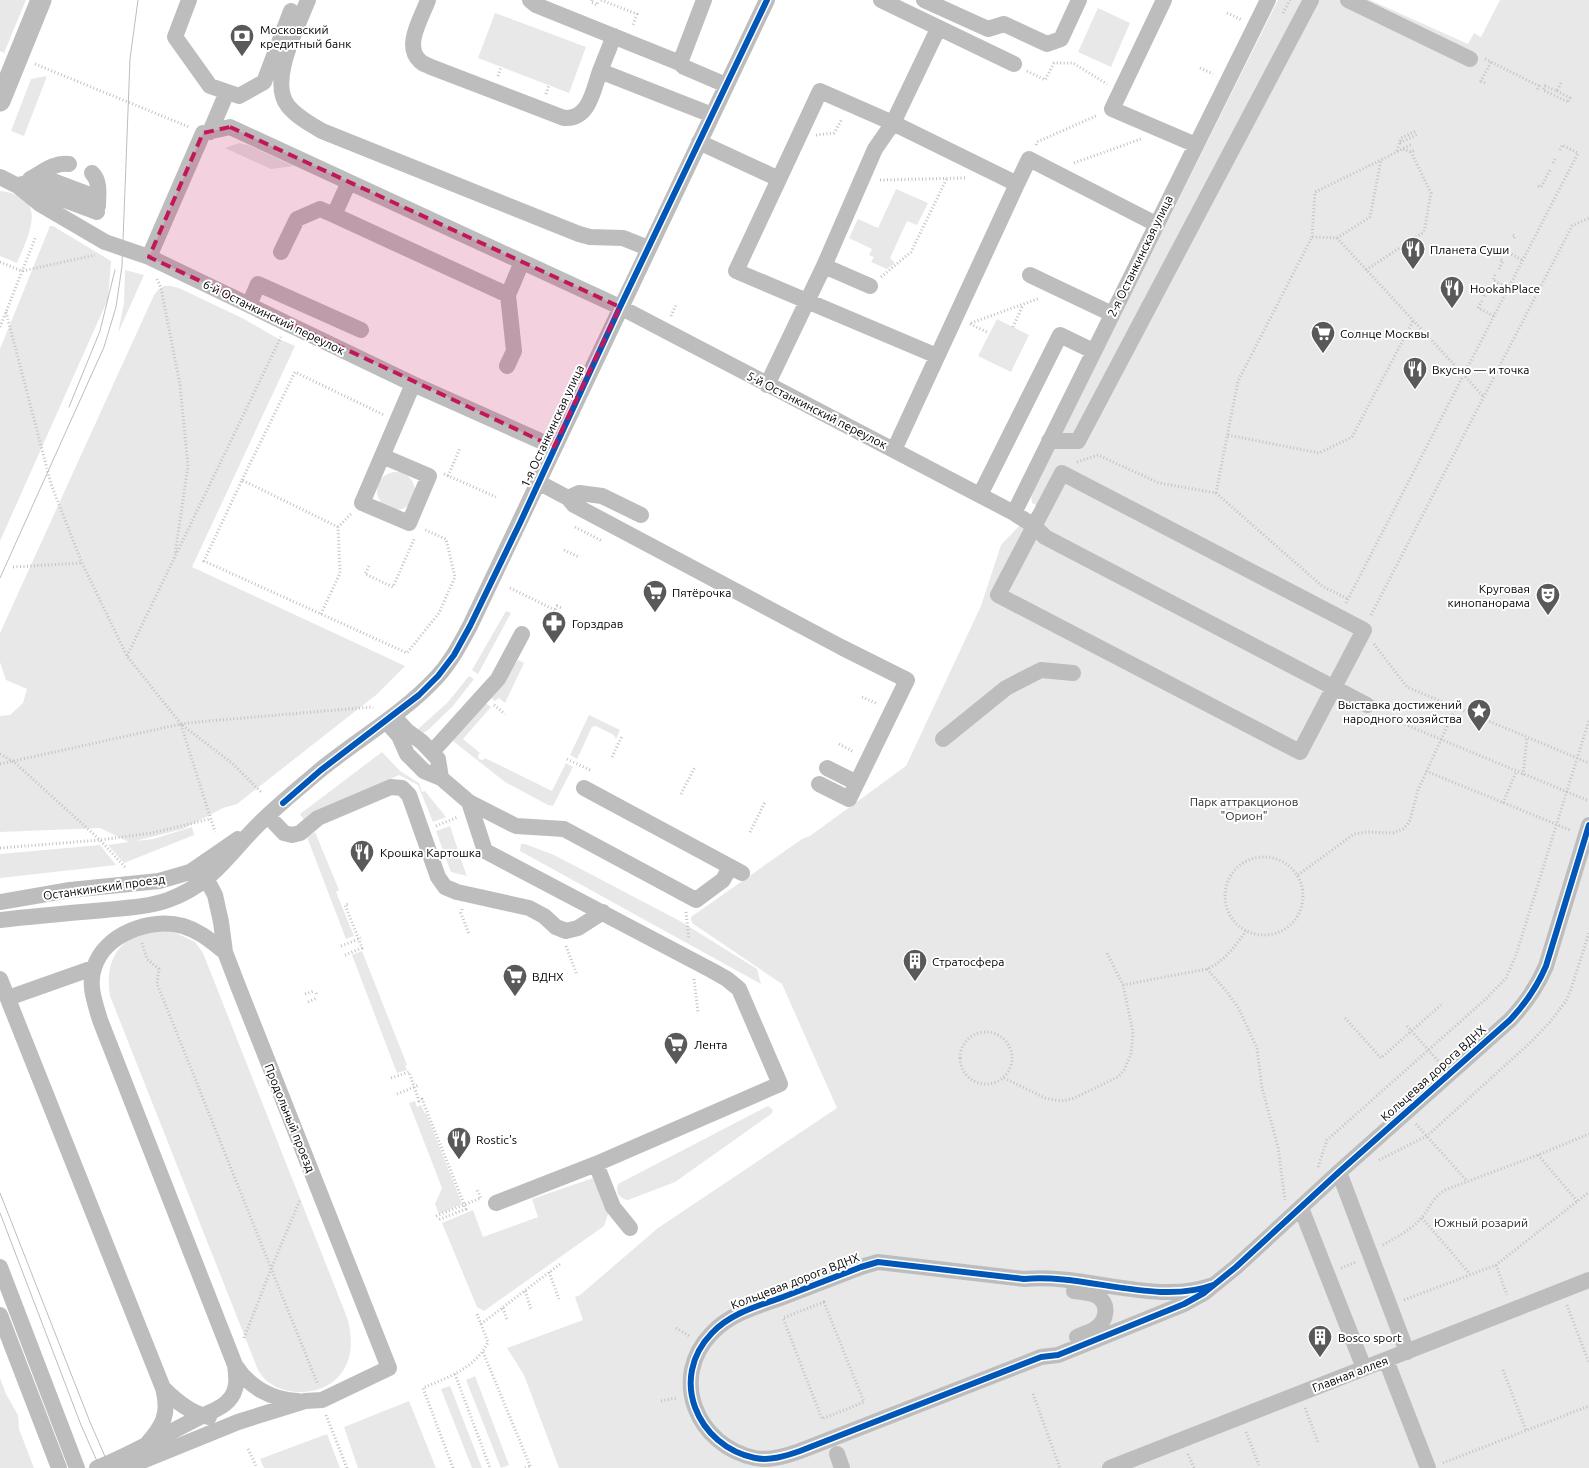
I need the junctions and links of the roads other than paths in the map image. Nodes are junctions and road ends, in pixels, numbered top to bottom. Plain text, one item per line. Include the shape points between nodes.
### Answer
1 (41, 0) edge
2 (189, 0) edge
3 (296, 0) edge
4 (308, 0) edge
5 (428, 0) edge
6 (530, 0) edge
7 (704, 0) edge
8 (767, 0) edge
9 (881, 0) edge
10 (924, 0) edge
11 (1079, 0) edge
12 (1164, 0) edge
13 (1268, 0) edge
14 (1311, 0) edge
15 (1348, 0) edge
16 (938, 28) junction
17 (614, 36) junction
18 (1470, 60) dead end
19 (680, 63) junction
20 (1014, 64) road end
21 (600, 71) junction
22 (726, 85) junction
23 (227, 92) junction
24 (0, 102) edge
25 (712, 115) junction
26 (893, 123) junction
27 (207, 132) junction
28 (698, 142) junction
29 (1196, 145) junction
30 (69, 164) dead end
31 (92, 173) dead end
32 (37, 175) junction
33 (0, 177) edge
34 (779, 179) junction
35 (349, 182) junction
36 (1017, 184) junction
37 (20, 185) junction
38 (98, 205) junction
39 (334, 215) junction
40 (1156, 224) junction
41 (91, 234) junction
42 (648, 248) junction
43 (281, 252) dead end
44 (149, 257) junction
45 (522, 262) junction
46 (824, 266) junction
47 (1030, 275) dead end
48 (870, 286) road end
49 (508, 294) junction
50 (807, 302) junction
51 (249, 305) junction
52 (620, 307) junction
53 (1112, 314) junction
54 (362, 330) dead end
55 (1093, 351) junction
56 (937, 356) junction
57 (507, 366) dead end
58 (413, 384) junction
59 (768, 384) junction
60 (1049, 441) junction
61 (554, 447) junction
62 (894, 450) junction
63 (382, 456) junction
64 (538, 482) junction
65 (980, 495) junction
66 (568, 498) junction
67 (1014, 513) junction
68 (641, 515) dead end
69 (1040, 532) junction
70 (522, 634) dead end
71 (1073, 674) dead end
72 (1334, 688) junction
73 (1367, 705) dead end
74 (389, 718) junction
75 (942, 739) dead end
76 (432, 752) junction
77 (827, 768) dead end
78 (441, 778) junction
79 (857, 783) junction
80 (819, 784) dead end
81 (584, 788) dead end
82 (469, 802) junction
83 (268, 816) junction
84 (1589, 826) edge
85 (203, 873) junction
86 (0, 902) edge
87 (147, 905) joint
88 (603, 912) junction
89 (0, 920) edge
90 (225, 952) junction
91 (93, 968) junction
92 (0, 980) edge
93 (8, 998) junction
94 (596, 1164) junction
95 (1339, 1172) junction
96 (496, 1203) dead end
97 (1301, 1208) junction
98 (630, 1228) dead end
99 (0, 1267) edge
100 (1024, 1280) junction
101 (1589, 1280) edge
102 (1214, 1285) junction
103 (0, 1315) edge
104 (1406, 1352) junction
105 (1041, 1357) junction
106 (1386, 1360) junction
107 (235, 1365) junction
108 (1364, 1368) junction
109 (163, 1388) junction
110 (305, 1401) junction
111 (202, 1416) junction
112 (238, 1422) junction
113 (146, 1445) junction
114 (1434, 1466) edge
115 (59, 1468) edge
116 (77, 1468) edge
117 (97, 1468) edge
118 (125, 1468) edge
119 (1110, 1468) edge

1 - 24 main road
2 - 23 street via 175,36 210,86
3 - 23 street via 264,82 239,96
4 - 42 street via 283,64 280,86 287,104 302,120 322,131 579,234 630,239
5 - 21 street via 412,44 420,61 431,67 564,118 578,117 584,112
6 - 17 street
7 - 19 street
8 - 22 street, 1-я Останкинская улица
9 - 16 street
10 - 11 street via 988,29 1007,17 1047,44 1061,39
12 - 29 street via 1112,109
13 - 29 street, 2-я Останкинская улица
14 - 60 street via 1078,441
15 - 18 street
16 - 20 street
16 - 26 street
17 - 19 street
17 - 21 street
19 - 22 street
21 - 25 street
22 - 25 street, 1-я Останкинская улица
23 - 27 street
25 - 28 street, 1-я Останкинская улица
26 - 34 street via 820,91
26 - 36 street
26 - 46 street via 875,149
27 - 35 street, 5-й Останкинский переулок via 230,127
27 - 44 street
28 - 34 street
28 - 42 street, 1-я Останкинская улица
29 - 40 street, 2-я Останкинская улица
30 - 32 street via 54,165
31 - 38 street via 98,182
32 - 37 street
32 - 38 street
33 - 37 street, 6-й Останкинский переулок
34 - 50 street via 736,271
35 - 39 street
35 - 45 street, 5-й Останкинский переулок
36 - 40 street via 1029,159
36 - 56 street
37 - 38 street
37 - 41 street, 6-й Останкинский переулок via 40,204
38 - 41 street via 96,228
39 - 43 street via 320,209 297,218
39 - 49 street
40 - 53 street, 2-я Останкинская улица
41 - 44 street, 6-й Останкинский переулок
42 - 52 street, 1-я Останкинская улица
44 - 51 street, 6-й Останкинский переулок
45 - 49 street
45 - 52 street, 5-й Останкинский переулок
46 - 48 street
46 - 50 street
47 - 53 street
49 - 57 street via 514,351
50 - 56 street
50 - 59 street
51 - 54 street via 258,284
51 - 58 street, 6-й Останкинский переулок
52 - 59 street, 5-й Останкинский переулок
52 - 61 street, 1-я Останкинская улица
53 - 55 street, 2-я Останкинская улица
55 - 60 street, 2-я Останкинская улица
55 - 65 street via 1060,335
56 - 62 street
58 - 61 street, 6-й Останкинский переулок
58 - 63 street
59 - 62 street, 5-й Останкинский переулок
60 - 67 street, 2-я Останкинская улица
61 - 64 street, 1-я Останкинская улица
62 - 65 street, 5-й Останкинский переулок
63 - 63 street via 430,476 414,525 362,503
64 - 66 street
64 - 74 street, 1-я Останкинская улица via 454,655 419,695
65 - 67 street, 5-й Останкинский переулок
66 - 68 street via 579,493 602,496
66 - 79 street via 583,510 907,680
67 - 69 street, 5-й Останкинский переулок
69 - 72 street, 5-й Останкинский переулок
69 - 72 street via 1062,473 1364,630
69 - 72 street via 998,595 1300,752
70 - 76 street via 498,679
71 - 75 street via 1041,670 1006,688
72 - 73 street, 5-й Останкинский переулок
74 - 76 street
74 - 78 street via 408,754 424,771
74 - 83 street, 1-я Останкинская улица
76 - 78 street via 438,759
77 - 79 street
78 - 82 street
79 - 80 street via 849,799
81 - 82 street via 736,870 696,900 564,829 516,826
82 - 88 street via 485,850
83 - 85 street, 1-я Останкинская улица via 222,866
83 - 88 street via 284,833 292,835 300,833 318,818 391,788 402,788 409,795 441,882 451,890 537,911 566,931 578,928
84 - 95 street, Кольцевая дорога ВДНХ via 1546,966 1526,1002 1510,1020
85 - 86 street, Останкинский проезд via 190,872 158,881 70,890
85 - 87 street, 1-я Останкинская улица via 183,894
85 - 90 street, Продольный проезд via 215,895
87 - 89 street, Останкинский проезд
88 - 94 street via 728,979 739,989 780,1084
90 - 91 street via 193,930 175,924 157,924 116,939 104,949
90 - 110 street, Продольный проезд via 389,1368 322,1400
91 - 93 street
91 - 107 street via 93,997 100,1020
92 - 93 street
93 - 109 street
94 - 96 street
94 - 98 street via 613,1207
95 - 97 street, Кольцевая дорога ВДНХ
95 - 104 street
97 - 102 street, Кольцевая дорога ВДНХ
97 - 108 street
99 - 116 street
100 - 102 street, Кольцевая дорога ВДНХ via 1042,1278 1169,1292
100 - 105 street via 1041,1287 1092,1294 1099,1297 1106,1310 1101,1324 1094,1330 1055,1346
100 - 105 street, Кольцевая дорога ВДНХ via 878,1262 860,1267 754,1307 720,1325 697,1357 691,1395 700,1419 729,1449 757,1458 773,1458 800,1451
101 - 104 street, Главная аллея
102 - 105 street, Кольцевая дорога ВДНХ via 1173,1309 1058,1355
103 - 115 street
104 - 106 street, Главная аллея
106 - 108 street, Главная аллея
106 - 114 street
107 - 110 street via 241,1375 269,1396
107 - 111 street via 235,1390 229,1401 220,1409
108 - 119 street, Главная аллея
109 - 111 street via 182,1405
109 - 113 street via 167,1401 165,1416
110 - 112 street
111 - 112 street
111 - 113 street
112 - 118 street
113 - 117 street

